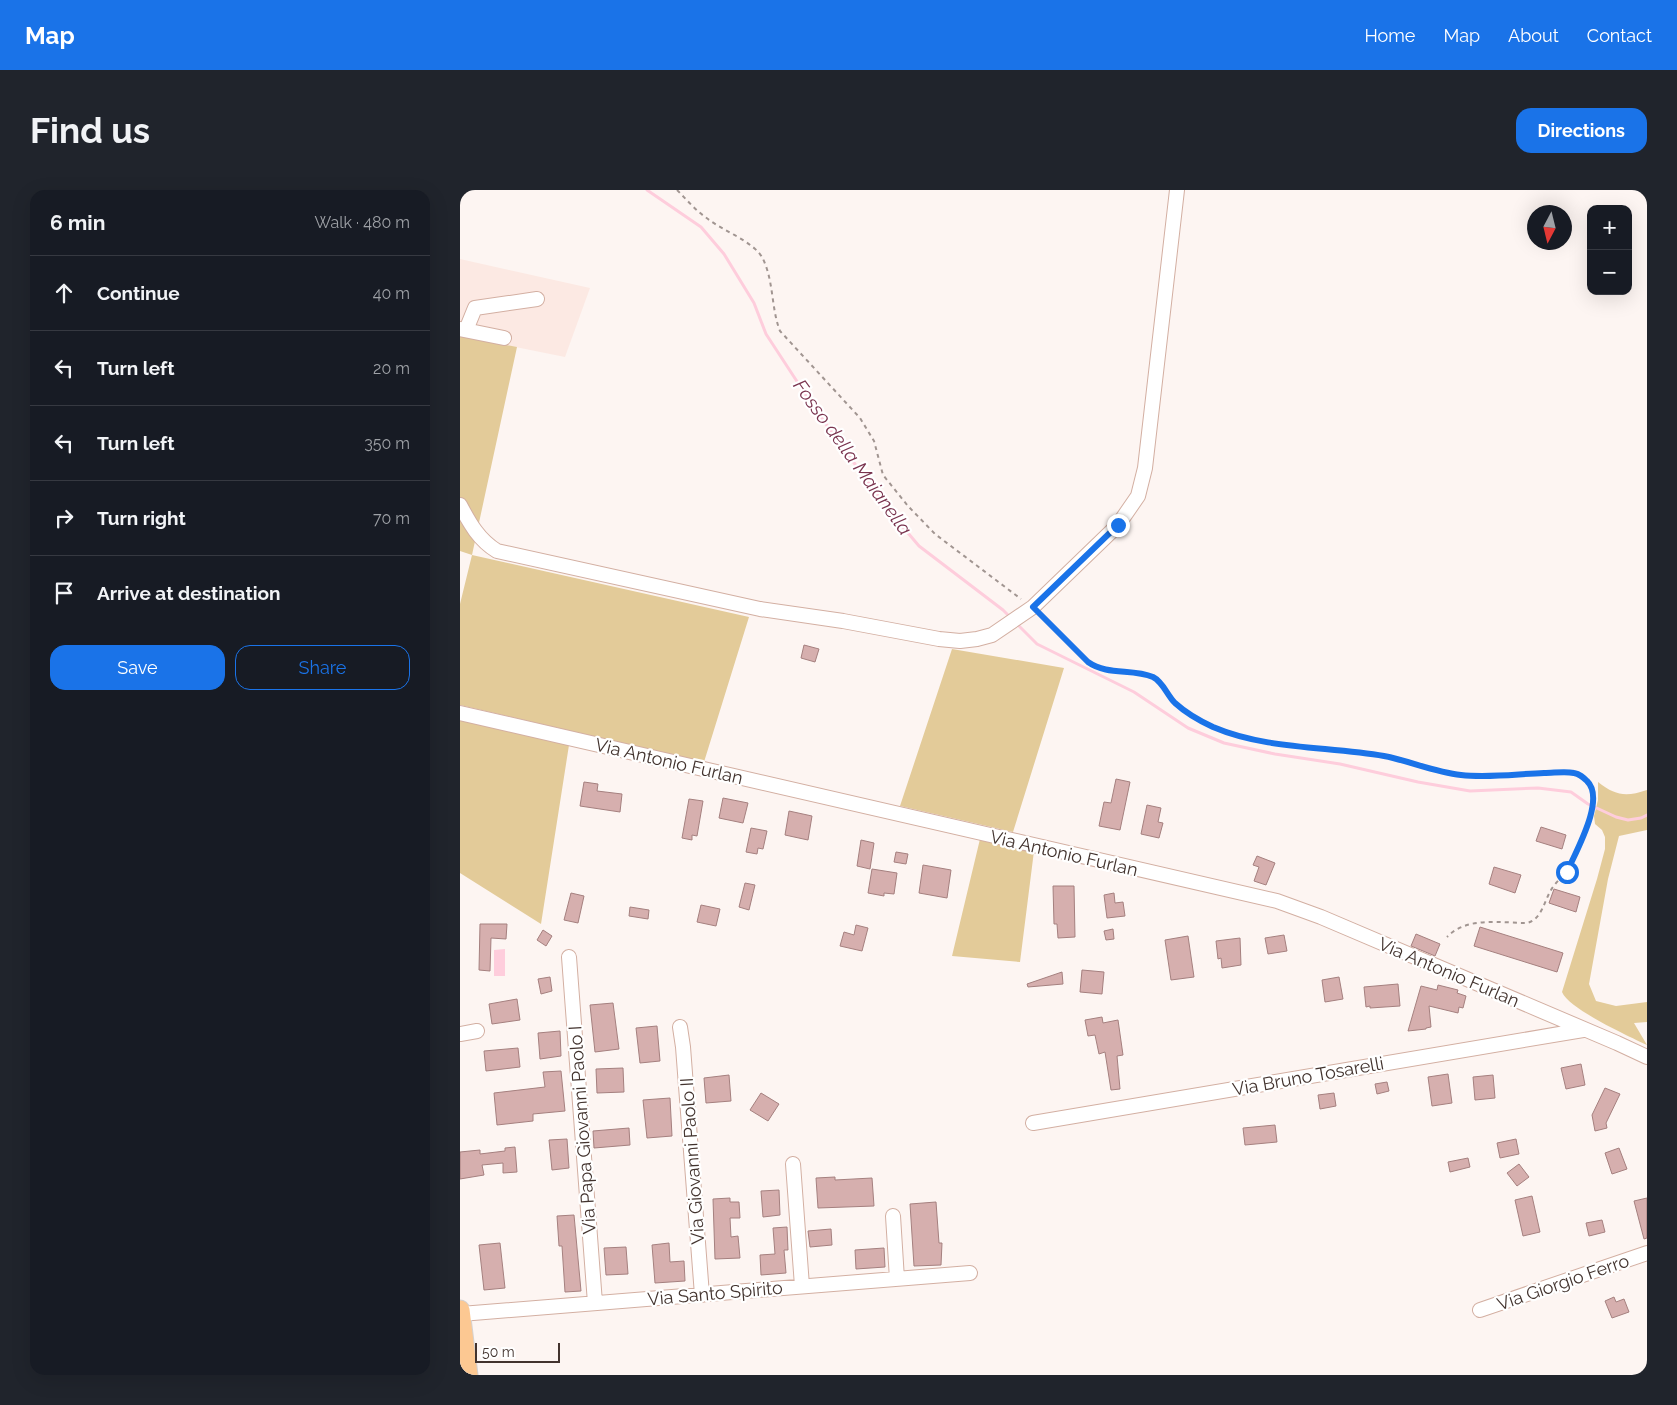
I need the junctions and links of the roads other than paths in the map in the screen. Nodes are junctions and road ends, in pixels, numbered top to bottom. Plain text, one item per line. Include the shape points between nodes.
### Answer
1 (1177, 190) edge
2 (537, 300) dead end
3 (463, 329) edge
4 (504, 338) dead end
5 (460, 505) edge
6 (460, 713) edge
7 (568, 957) dead end
8 (680, 1027) dead end
9 (1584, 1030) junction
10 (477, 1032) dead end
11 (460, 1034) edge
12 (1647, 1057) edge
13 (1033, 1123) dead end
14 (793, 1164) dead end
15 (893, 1216) dead end
16 (1647, 1253) edge
17 (970, 1273) dead end
18 (897, 1279) junction
19 (802, 1286) junction
20 (702, 1294) junction
21 (594, 1303) junction
22 (460, 1310) edge
23 (1480, 1310) dead end
24 (461, 1314) edge
25 (468, 1375) edge

1 - 5 street via 1138,496 1118,525 1028,611 992,635 960,641 939,639 760,609 497,551 485,544
2 - 3 street via 474,308
3 - 4 street
6 - 9 street, Via Antonio Furlan via 1277,901
7 - 21 street, Via Papa Giovanni Paolo I
8 - 20 street, Via Giovanni Paolo II
9 - 12 street, Via Antonio Furlan
9 - 13 street, Via Bruno Tosarelli
10 - 11 street
14 - 19 street
15 - 18 street
16 - 23 street, Via Giorgio Ferro
17 - 18 street, Via Santo Spirito
18 - 19 street, Via Santo Spirito
19 - 20 street, Via Santo Spirito
20 - 21 street, Via Santo Spirito
21 - 24 street, Via Santo Spirito
22 - 24 main road
24 - 25 main road

